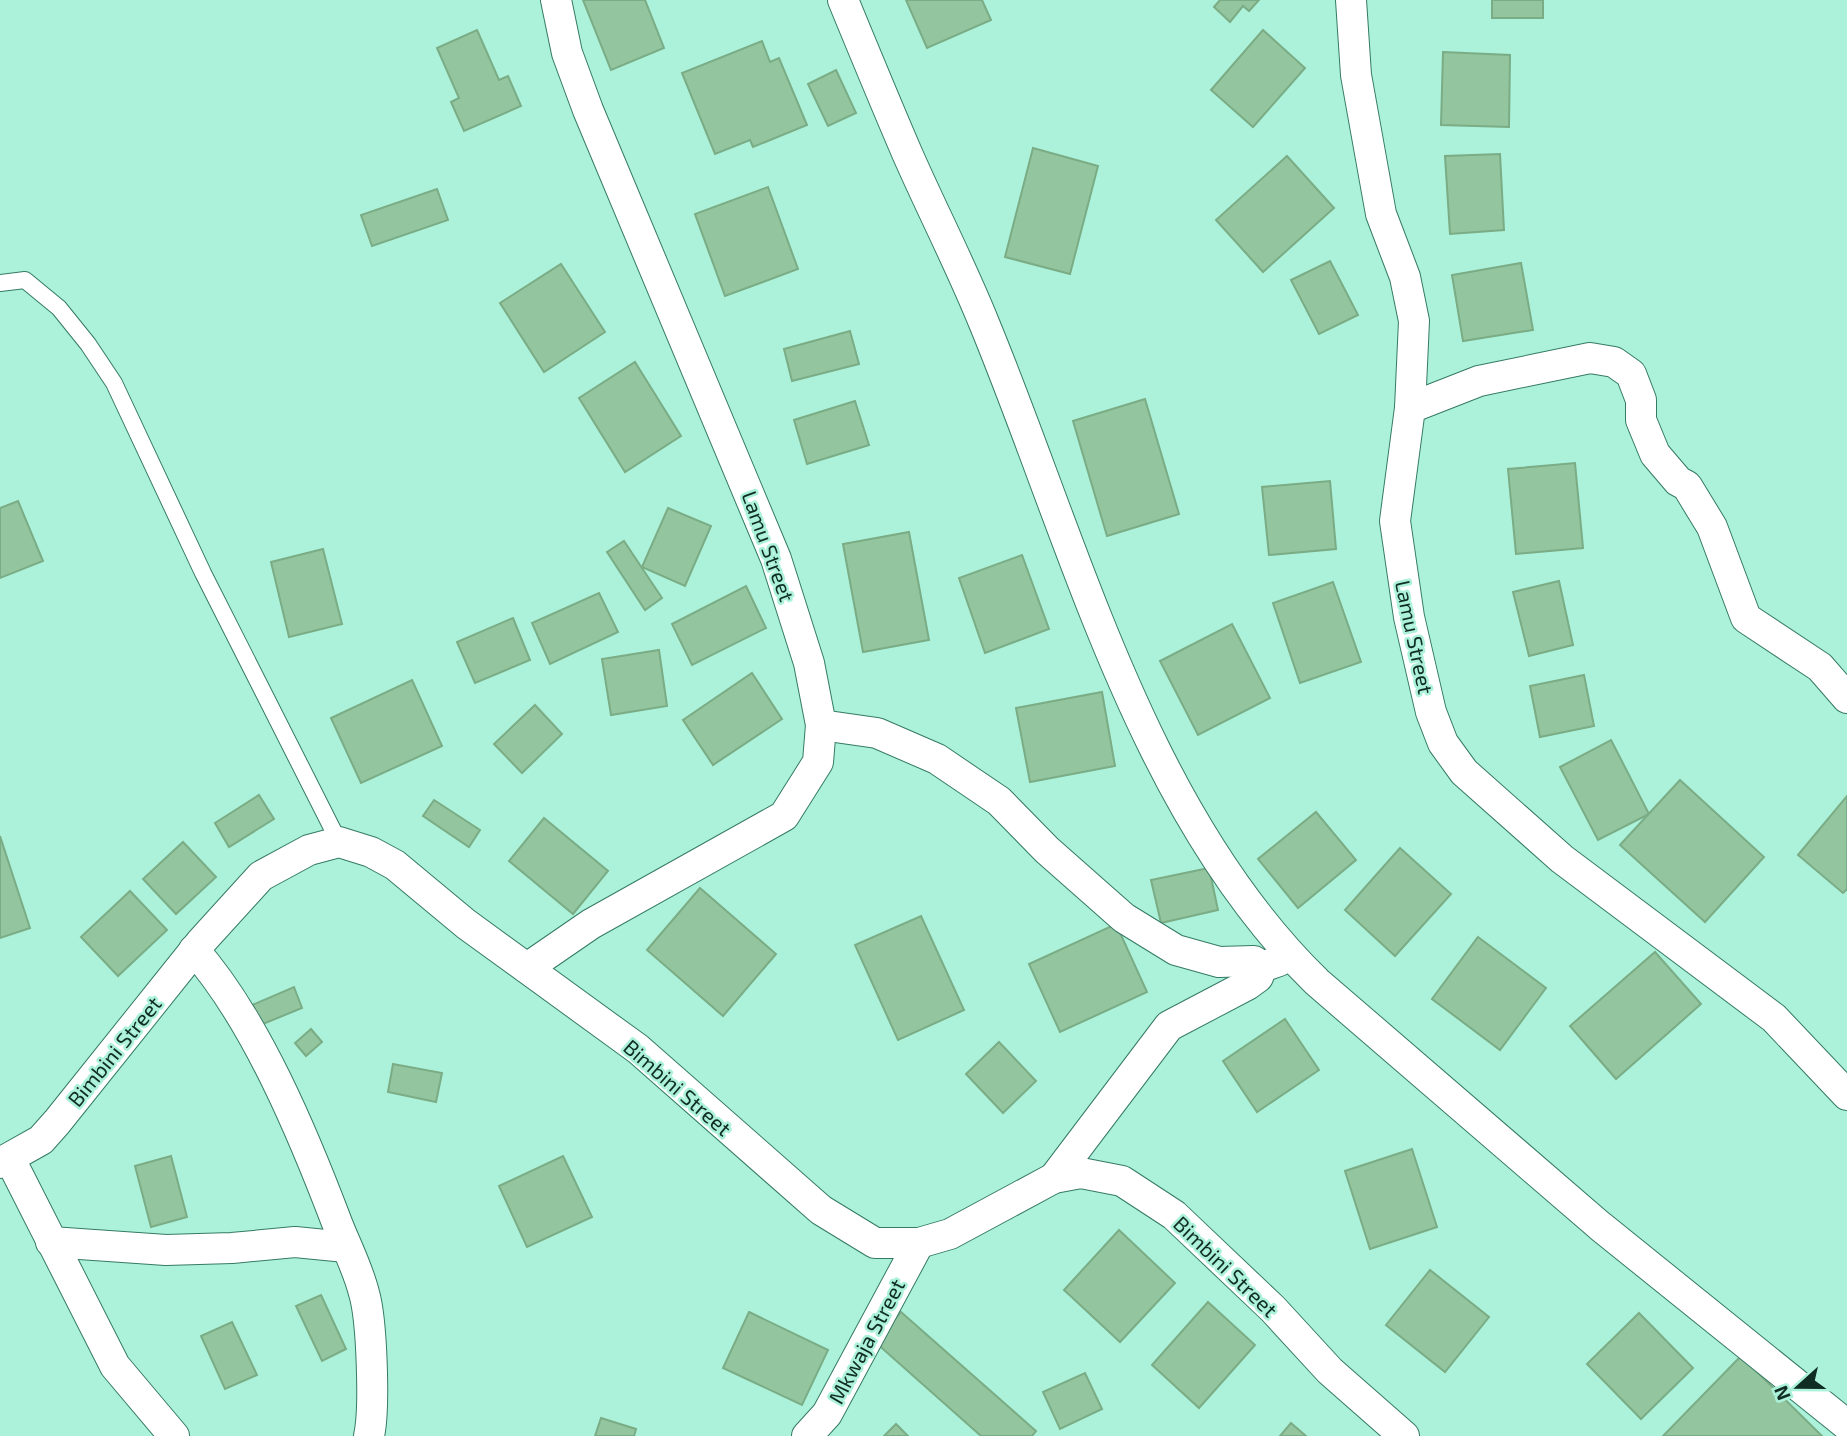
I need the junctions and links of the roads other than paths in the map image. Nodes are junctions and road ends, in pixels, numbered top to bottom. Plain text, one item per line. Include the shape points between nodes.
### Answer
1 (556, 0) edge
2 (843, 0) edge
3 (1351, 0) edge
4 (0, 283) edge
5 (1410, 408) junction
6 (1847, 698) edge
7 (821, 725) junction
8 (339, 842) junction
9 (194, 950) junction
10 (1291, 957) junction
11 (1262, 967) junction
12 (527, 968) junction
13 (1847, 1095) edge
14 (5, 1161) edge
15 (1054, 1178) junction
16 (51, 1242) junction
17 (919, 1243) junction
18 (346, 1247) junction
19 (1847, 1426) edge
20 (174, 1436) edge
21 (369, 1436) edge
22 (807, 1436) edge
23 (1404, 1436) edge

1 - 7 street, Lamu Street via 566,53 588,110 776,559 809,663
2 - 10 street via 984,323 1061,529 1170,780 1194,826
3 - 5 street, Lamu Street via 1356,75 1381,214 1405,277 1414,321
4 - 8 lane via 25,280 59,308 114,383 214,596
5 - 6 street via 1479,381 1590,358 1614,362 1631,374 1641,400 1641,420 1655,454 1687,486 1712,527 1746,618 1821,667
5 - 13 street, Lamu Street via 1395,521 1409,617 1431,712 1443,743 1464,772 1562,859 1774,1018
7 - 11 street via 877,733 937,759 999,802 1125,918 1176,950 1219,962 1254,961
7 - 12 street, Lamu Street via 818,762 784,816 591,924
8 - 9 street, Bimbini Street via 309,850 261,876
8 - 12 street, Bimbini Street via 395,865
9 - 14 street, Bimbini Street via 41,1140
9 - 18 street via 219,978 269,1069
10 - 11 street
10 - 19 street via 1600,1226
11 - 15 street via 1247,985 1169,1026
12 - 17 street, Bimbini Street via 638,1049 821,1210 875,1243
14 - 16 street
15 - 17 street, Bimbini Street via 950,1234
15 - 23 street, Bimbini Street via 1081,1173 1122,1181 1174,1214 1330,1371
16 - 18 street via 166,1250 295,1242
16 - 20 street via 115,1366
17 - 22 street, Mkwaja Street via 827,1414
18 - 21 street via 365,1294 374,1416

